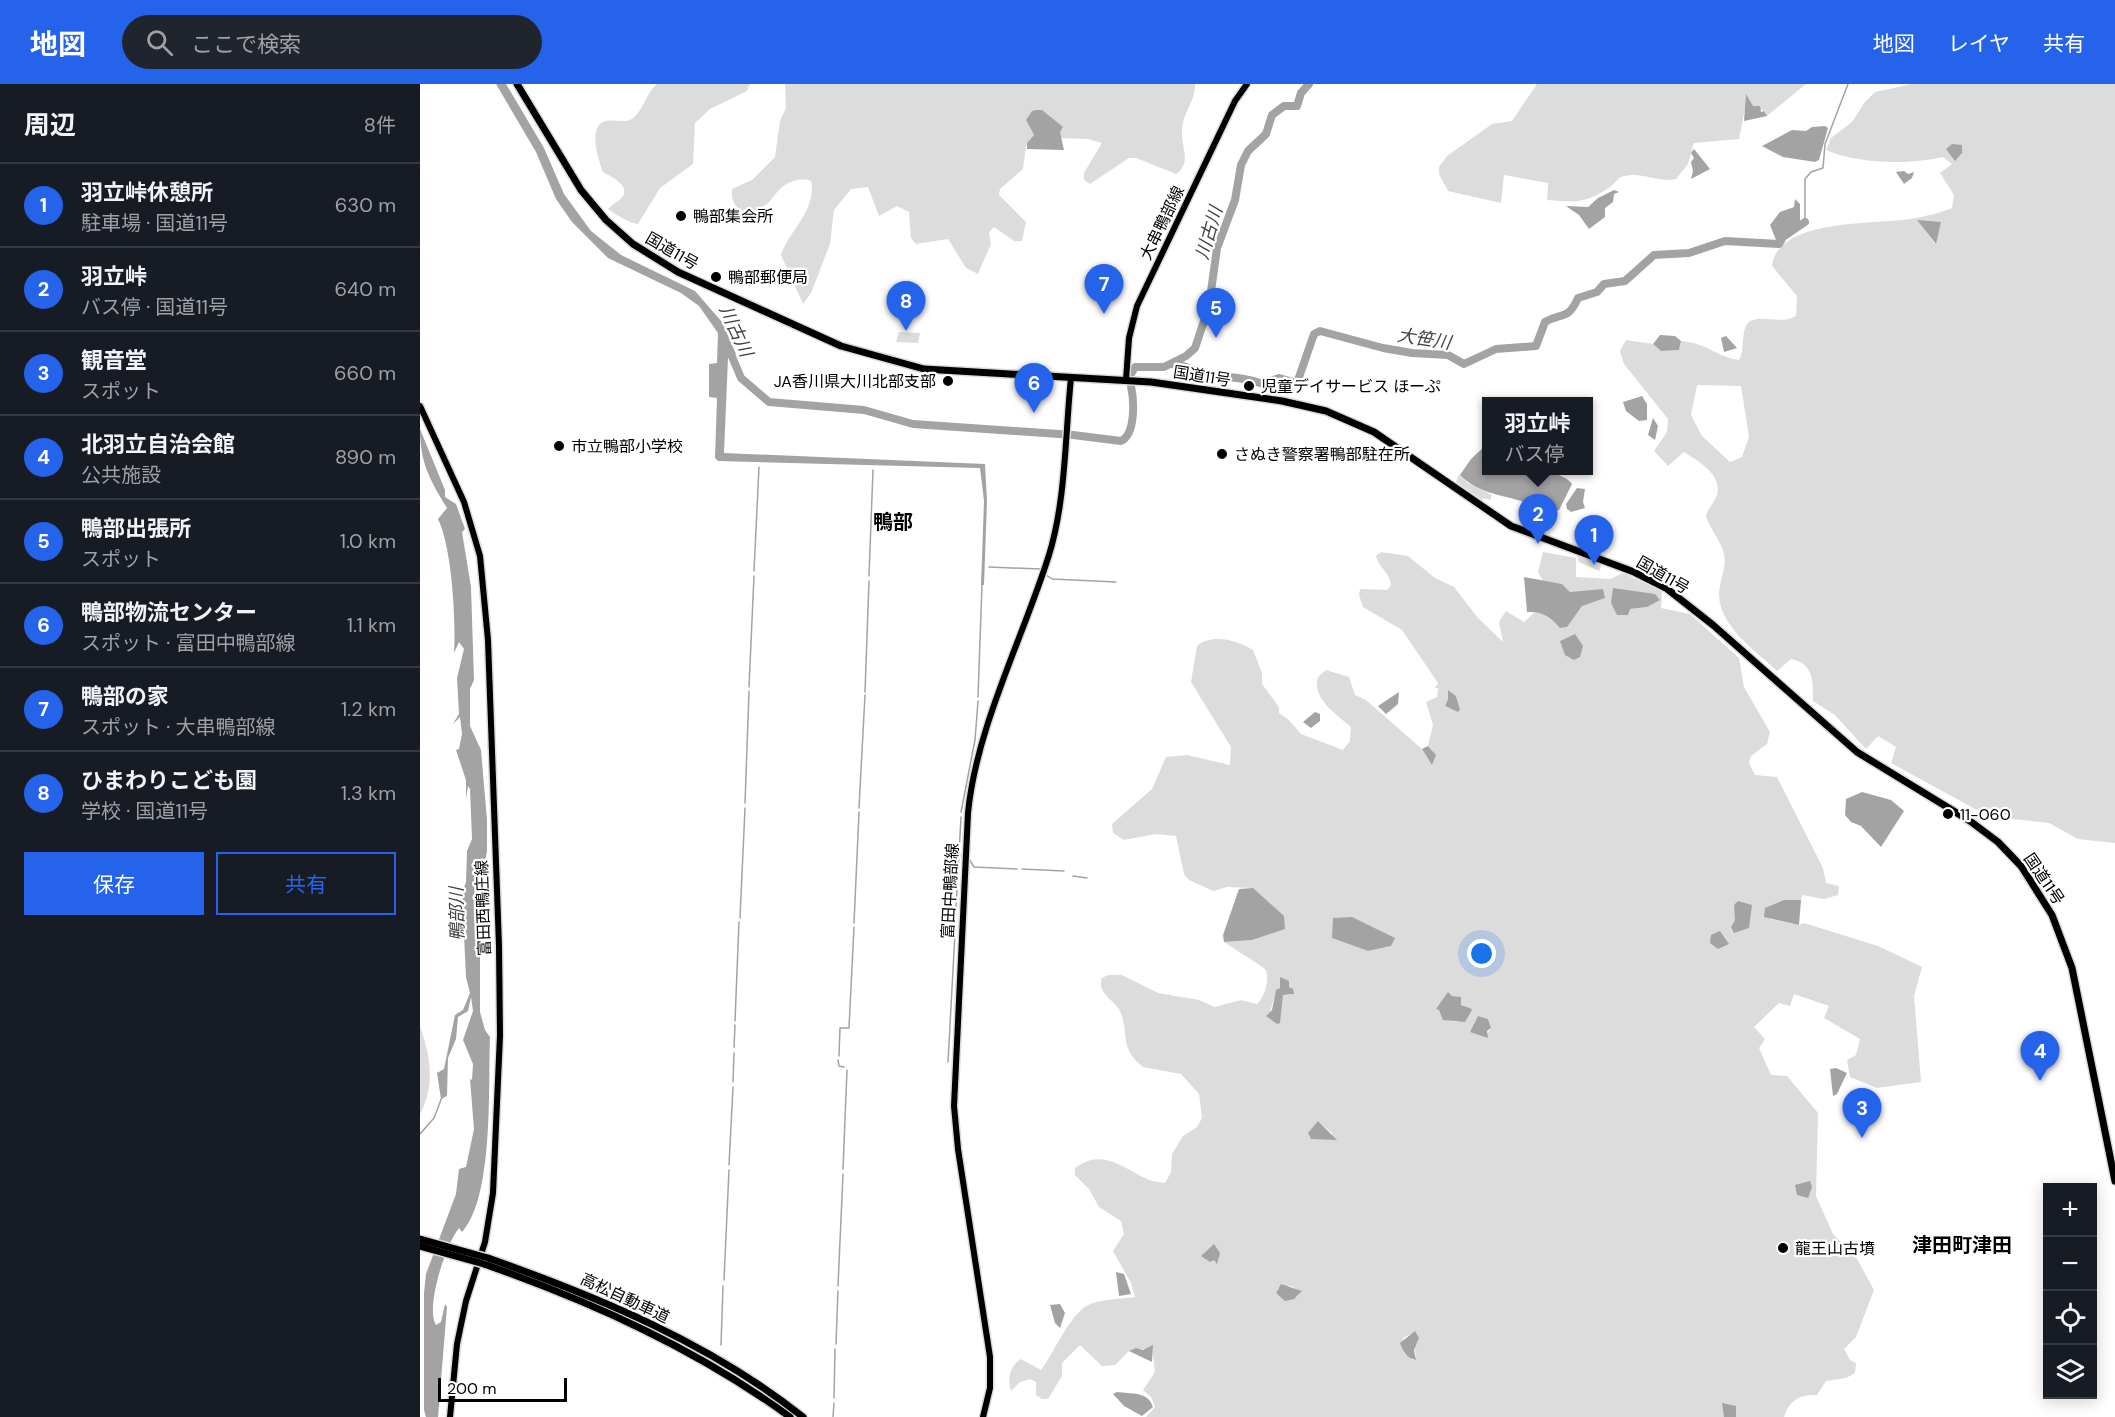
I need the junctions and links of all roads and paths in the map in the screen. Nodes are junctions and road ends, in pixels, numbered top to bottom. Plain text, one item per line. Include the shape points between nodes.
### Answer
1 (517, 84) edge
2 (1247, 84) edge
3 (1071, 378) junction
4 (1126, 380) junction
5 (420, 406) edge
6 (2115, 1181) edge
7 (420, 1239) edge
8 (420, 1246) edge
9 (486, 1261) junction
10 (450, 1417) edge
11 (790, 1417) edge
12 (803, 1417) edge
13 (983, 1417) edge

1 - 3 highway, 国道11号 via 591,203 633,244 678,272 841,346 889,362 944,372
2 - 4 main road, 大串鴨部線 via 1235,101 1137,306 1129,338
3 - 4 highway, 国道11号
3 - 13 main road, 富田中鴨部線 via 1053,540 980,748 968,813 954,1106 989,1350 990,1388
4 - 6 highway, 国道11号 via 1305,406 1343,417 1374,432 1511,526 1666,588 1857,752 1984,831 2021,866 2058,928 2072,968
5 - 10 main road, 富田西鴨庄線 via 464,502 480,556 488,640 499,946 500,1035 493,1193 485,1242 457,1344
7 - 9 highway, 高松自動車道, bridge
8 - 9 highway, 高松自動車道, bridge
9 - 11 highway, 高松自動車道 via 654,1334
9 - 12 highway, 高松自動車道 via 560,1284 630,1314 745,1377

